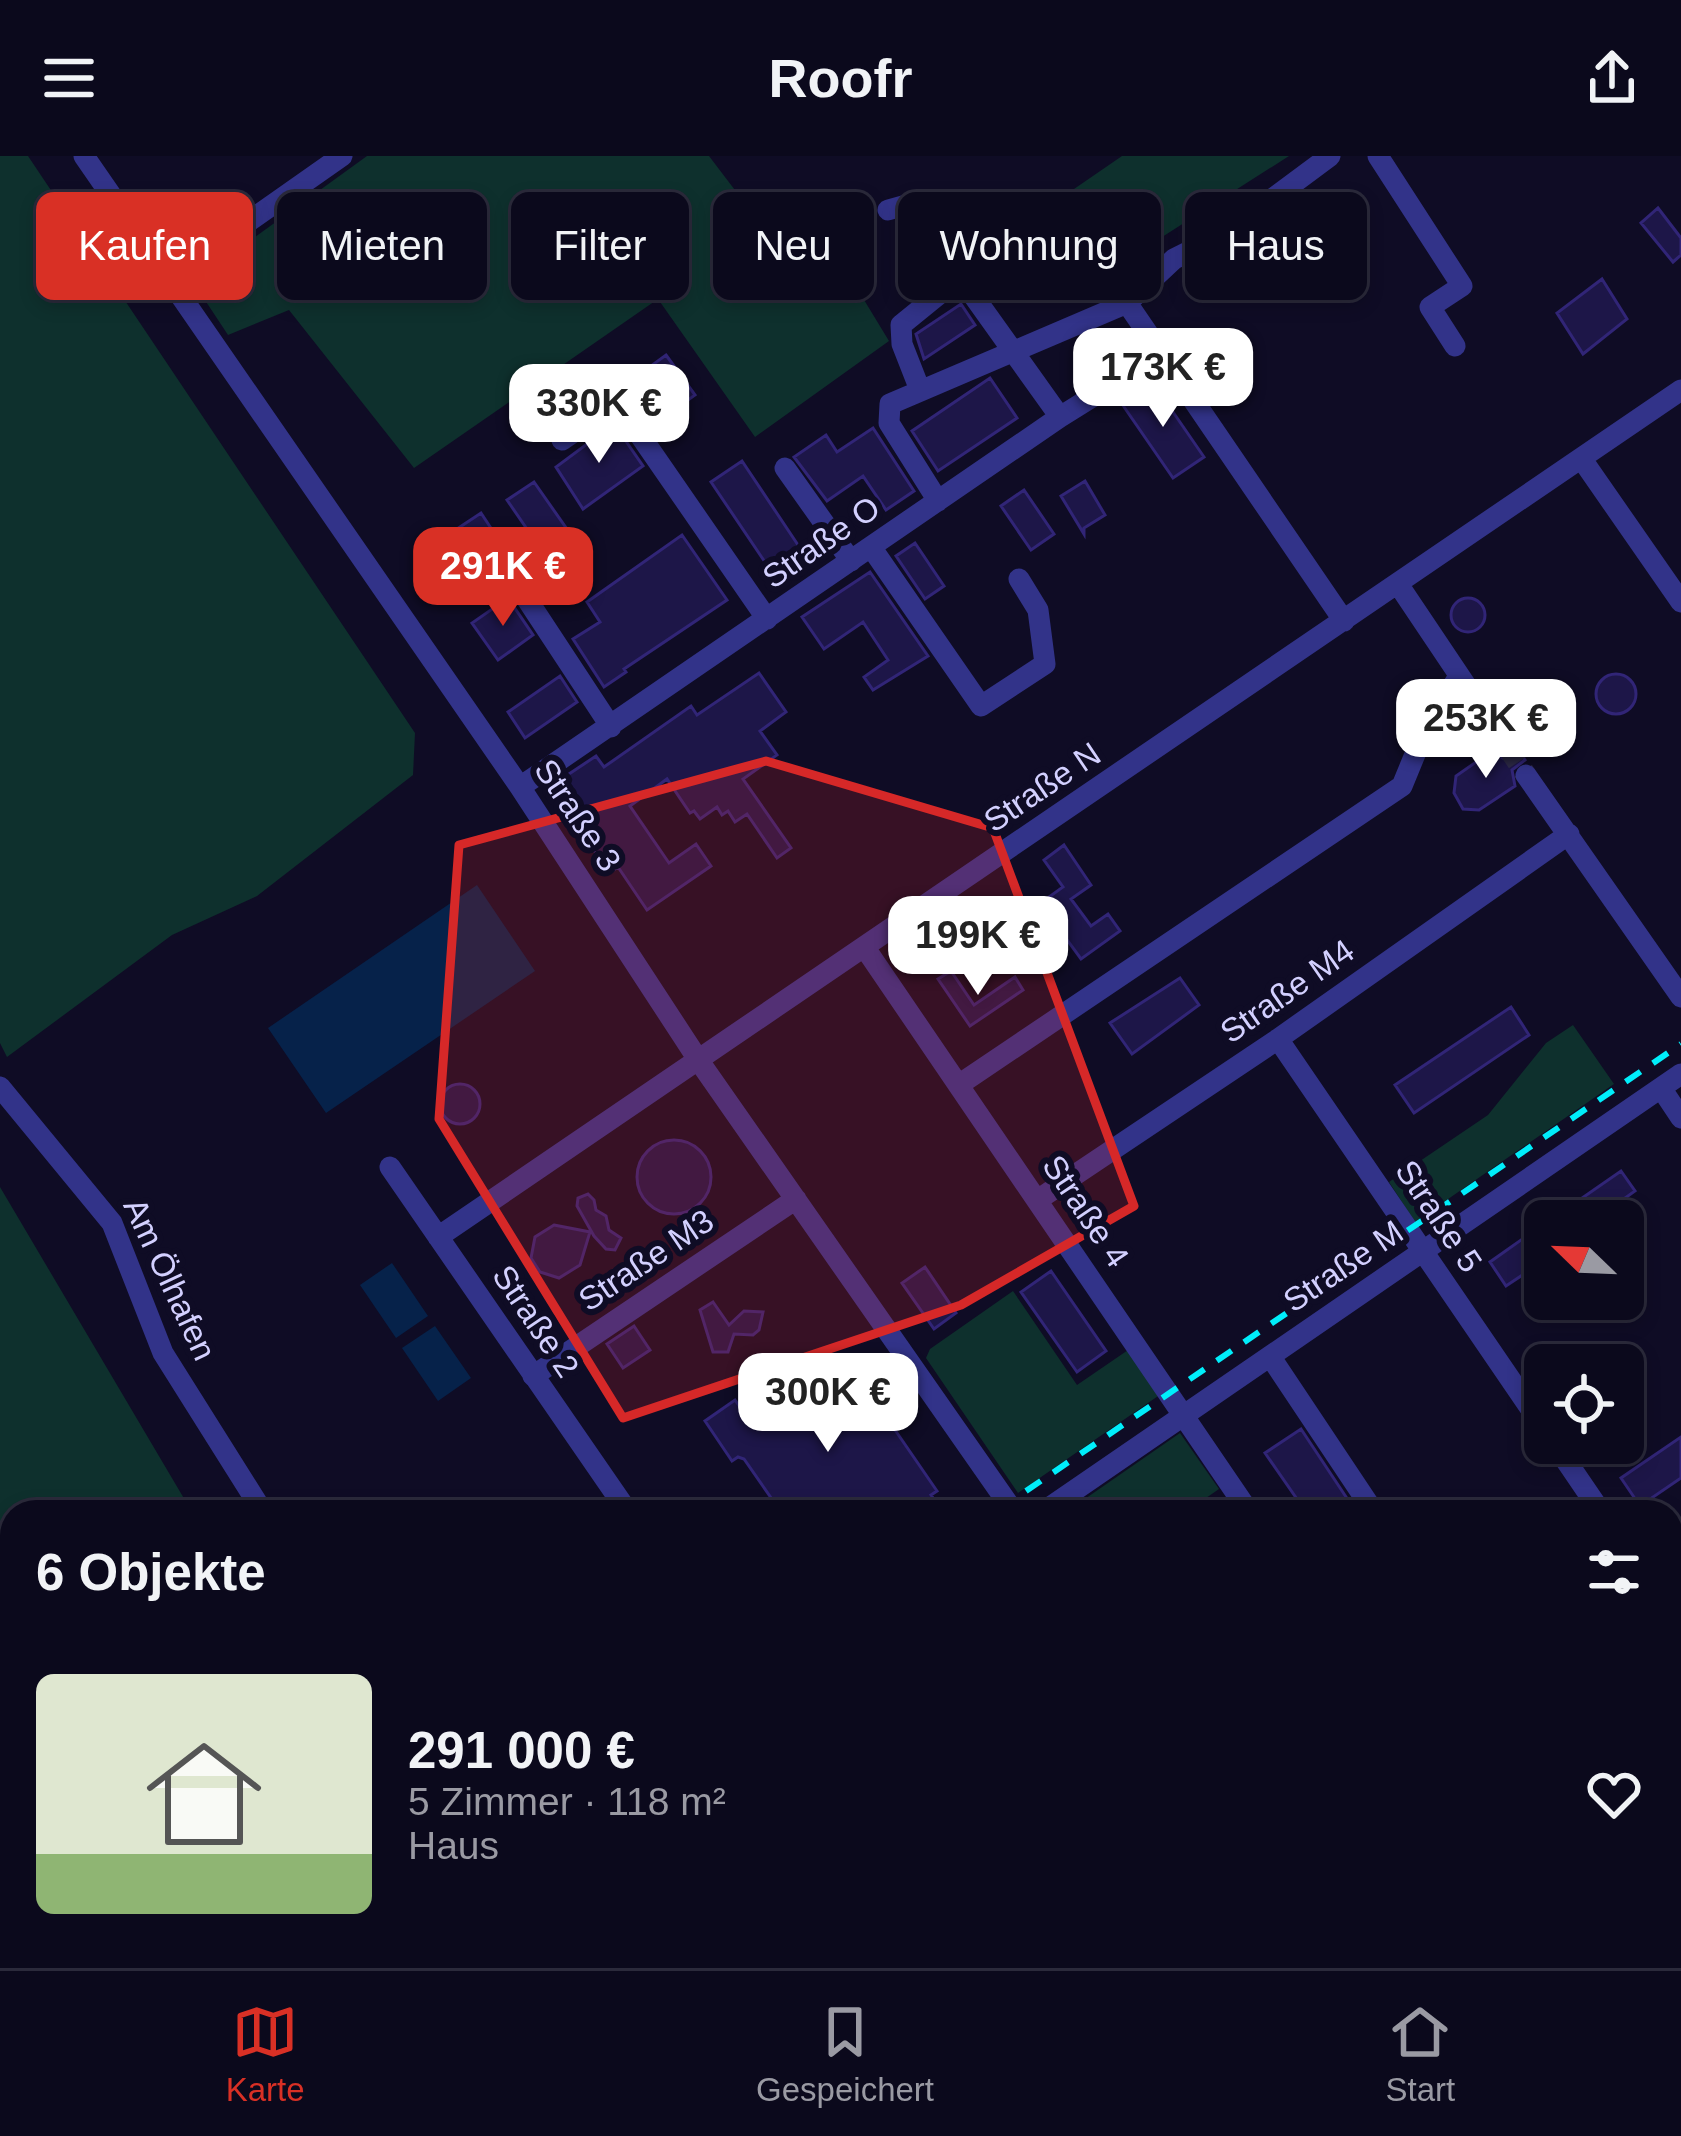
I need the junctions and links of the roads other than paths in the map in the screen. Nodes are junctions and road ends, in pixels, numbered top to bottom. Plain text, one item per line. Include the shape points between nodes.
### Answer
1 (85, 156) edge
2 (342, 156) edge
3 (1330, 156) edge
4 (1378, 156) edge
5 (109, 192) edge
6 (898, 207) edge
7 (888, 210) dead end
8 (253, 218) edge
9 (183, 300) edge
10 (932, 300) edge
11 (976, 300) edge
12 (1127, 303) junction
13 (1455, 346) dead end
14 (1011, 350) junction
15 (1161, 354) junction
16 (920, 390) junction
17 (1681, 390) edge
18 (1060, 417) junction
19 (562, 440) dead end
20 (1582, 458) junction
21 (785, 468) dead end
22 (938, 501) junction
23 (871, 548) junction
24 (851, 561) junction
25 (513, 578) dead end
26 (1018, 579) dead end
27 (1398, 584) junction
28 (1681, 602) edge
29 (767, 619) junction
30 (1344, 621) junction
31 (1459, 676) junction
32 (611, 727) junction
33 (1506, 745) tunnel mouth
34 (1526, 776) tunnel mouth
35 (520, 787) junction
36 (1570, 834) junction
37 (865, 948) junction
38 (1681, 998) edge
39 (1278, 1039) junction
40 (699, 1061) junction
41 (1681, 1074) edge
42 (960, 1084) junction
43 (0, 1087) edge
44 (1661, 1088) junction
45 (1681, 1118) edge
46 (390, 1167) dead end
47 (796, 1199) junction
48 (1039, 1199) junction
49 (438, 1237) junction
50 (1423, 1251) junction
51 (1270, 1356) junction
52 (533, 1376) junction
53 (1524, 1399) edge
54 (1183, 1416) junction
55 (1568, 1464) edge
56 (255, 1500) edge
57 (620, 1500) edge
58 (1006, 1500) edge
59 (1060, 1500) edge
60 (1242, 1500) edge
61 (1366, 1500) edge
62 (1592, 1500) edge

1 - 5 street, Straße 3
2 - 8 street
3 - 12 street via 1228,232 1174,259
4 - 13 street via 1462,286 1430,308
6 - 7 street
9 - 35 street, Straße 3
10 - 16 street via 901,325
11 - 14 street
12 - 14 street
12 - 15 street
14 - 16 street
14 - 18 street
15 - 18 street, Straße O
15 - 30 street
16 - 22 street via 890,404 889,424
17 - 20 street, Straße N
18 - 22 street, Straße O
19 - 29 street via 617,402
20 - 27 street, Straße N
20 - 28 street
21 - 24 street
22 - 23 street, Straße O
23 - 24 street, Straße O
23 - 26 street via 981,706 1045,664 1038,610
24 - 29 street, Straße O
25 - 32 street
27 - 30 street, Straße N
27 - 31 street
29 - 32 street, Straße O
30 - 37 street, Straße N
31 - 33 street
31 - 42 street via 1402,786
32 - 35 street, Straße O
34 - 36 street
35 - 40 street, Straße 3
36 - 38 street
36 - 39 street, Straße M4
37 - 40 street, Straße N
37 - 42 street, Straße 4
39 - 48 street, Straße M4
39 - 50 street, Straße 5
40 - 47 street, Straße 3
40 - 49 street, Straße N
41 - 44 street, Straße M
42 - 48 street, Straße 4
43 - 56 street, Am Ölhafen via 112,1222 163,1353
44 - 45 street
44 - 50 street, Straße M
46 - 49 street, Straße 2
47 - 52 street, Straße M3
47 - 58 street, Straße 3
48 - 54 street, Straße 4
49 - 52 street, Straße 2
50 - 51 street, Straße M
50 - 53 street, Straße 5
51 - 54 street, Straße M
51 - 61 street
52 - 57 street, Straße 2
54 - 59 street, Straße M
54 - 60 street, Straße 4
55 - 62 street

